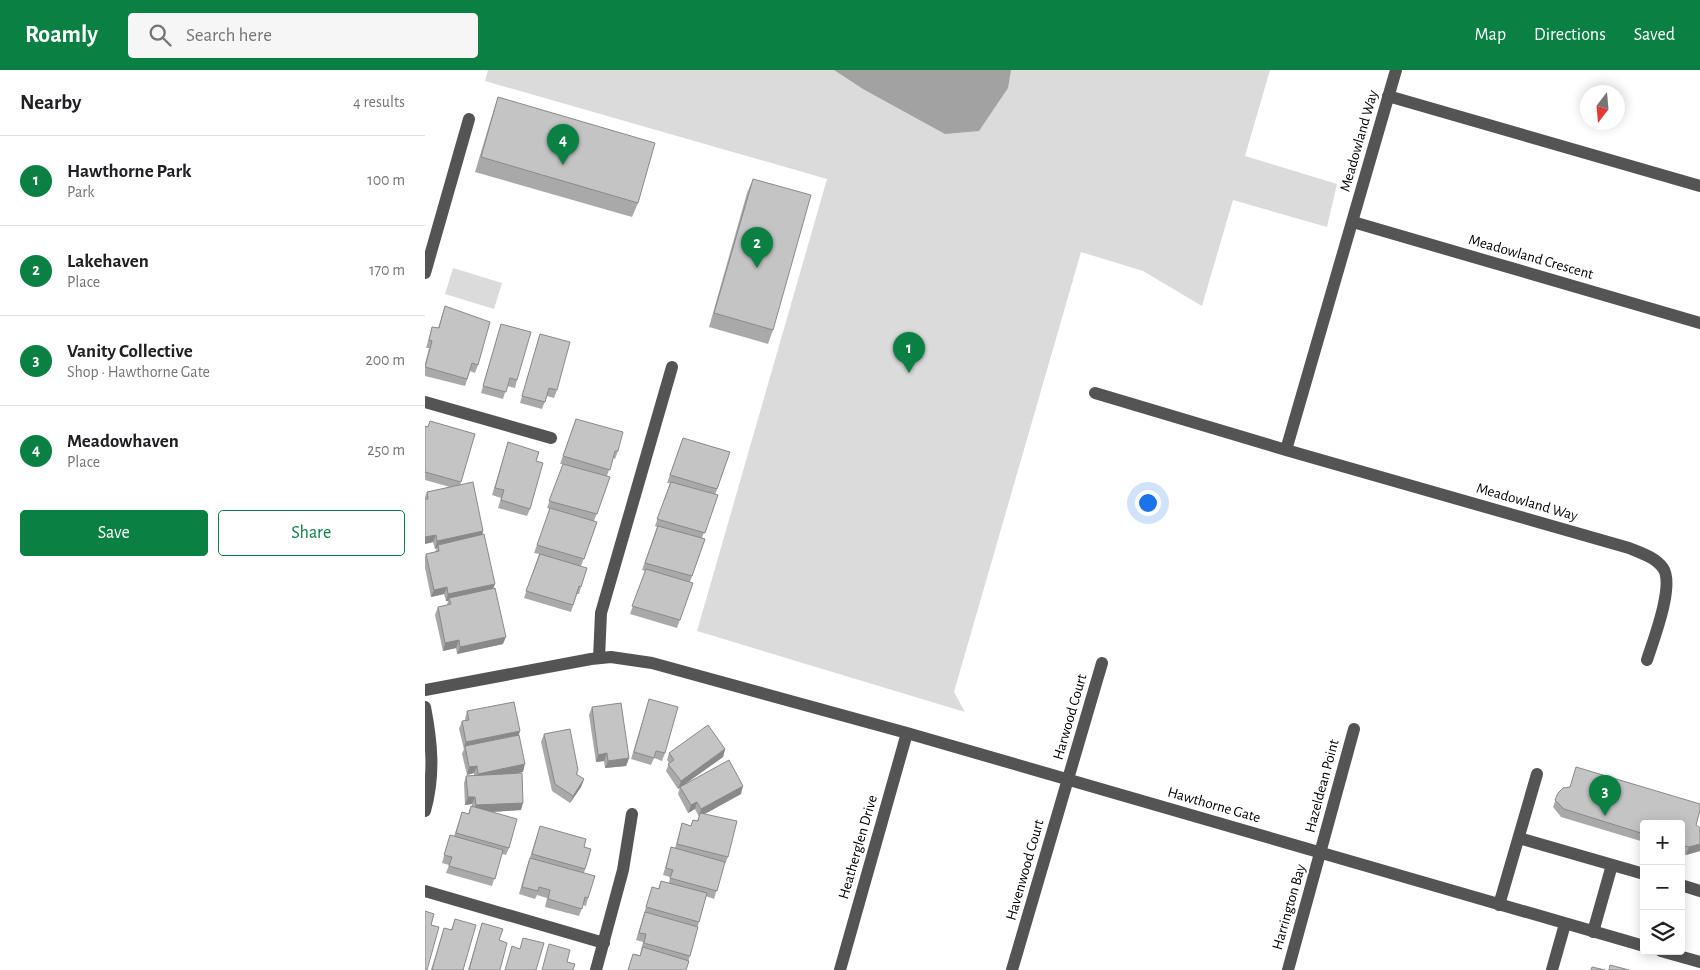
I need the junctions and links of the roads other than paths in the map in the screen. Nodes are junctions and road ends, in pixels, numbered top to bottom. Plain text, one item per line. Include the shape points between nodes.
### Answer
1 (1396, 70) edge
2 (1388, 96) junction
3 (469, 119) dead end
4 (1700, 186) edge
5 (1353, 222) junction
6 (425, 273) edge
7 (1700, 323) edge
8 (672, 366) dead end
9 (1095, 393) dead end
10 (425, 402) edge
11 (551, 438) dead end
12 (1286, 450) junction
13 (599, 658) junction
14 (1647, 660) dead end
15 (1102, 662) dead end
16 (425, 690) edge
17 (425, 707) edge
18 (1354, 729) dead end
19 (907, 733) junction
20 (1537, 774) dead end
21 (1069, 780) junction
22 (425, 811) edge
23 (631, 814) dead end
24 (1519, 838) junction
25 (1321, 852) junction
26 (1612, 865) junction
27 (1640, 873) edge
28 (1685, 886) edge
29 (425, 891) edge
30 (1700, 891) edge
31 (1499, 905) junction
32 (1565, 924) junction
33 (1593, 932) junction
34 (604, 943) junction
35 (1640, 945) edge
36 (1675, 955) edge
37 (1700, 962) edge
38 (596, 970) edge
39 (841, 970) edge
40 (1012, 970) edge
41 (1288, 970) edge
42 (1552, 970) edge

1 - 2 street, Meadowland Way
2 - 4 street
2 - 5 street, Meadowland Way
3 - 6 street
5 - 7 street, Meadowland Crescent
5 - 12 street, Meadowland Way
8 - 13 street via 601,613
9 - 12 street, Meadowland Way
10 - 11 street
12 - 14 street, Meadowland Way via 1649,556 1663,569 1667,585
13 - 16 street, Hawthorne Gate
13 - 19 street, Hawthorne Gate via 652,663
15 - 21 street, Harwood Court
17 - 22 street via 433,758
18 - 25 street, Hazeldean Point
19 - 21 street, Hawthorne Gate
19 - 39 street, Heatherglen Drive
20 - 24 street
21 - 25 street, Hawthorne Gate
21 - 40 street, Havenwood Court
23 - 34 street via 623,870
24 - 26 street
24 - 31 street
25 - 31 street, Hawthorne Gate
25 - 41 street, Harrington Bay
26 - 27 street
26 - 33 street
28 - 30 street
29 - 34 street
31 - 32 street, Hawthorne Gate
32 - 33 street, Hawthorne Gate
32 - 42 street
33 - 35 street, Hawthorne Gate
34 - 38 street
36 - 37 street

